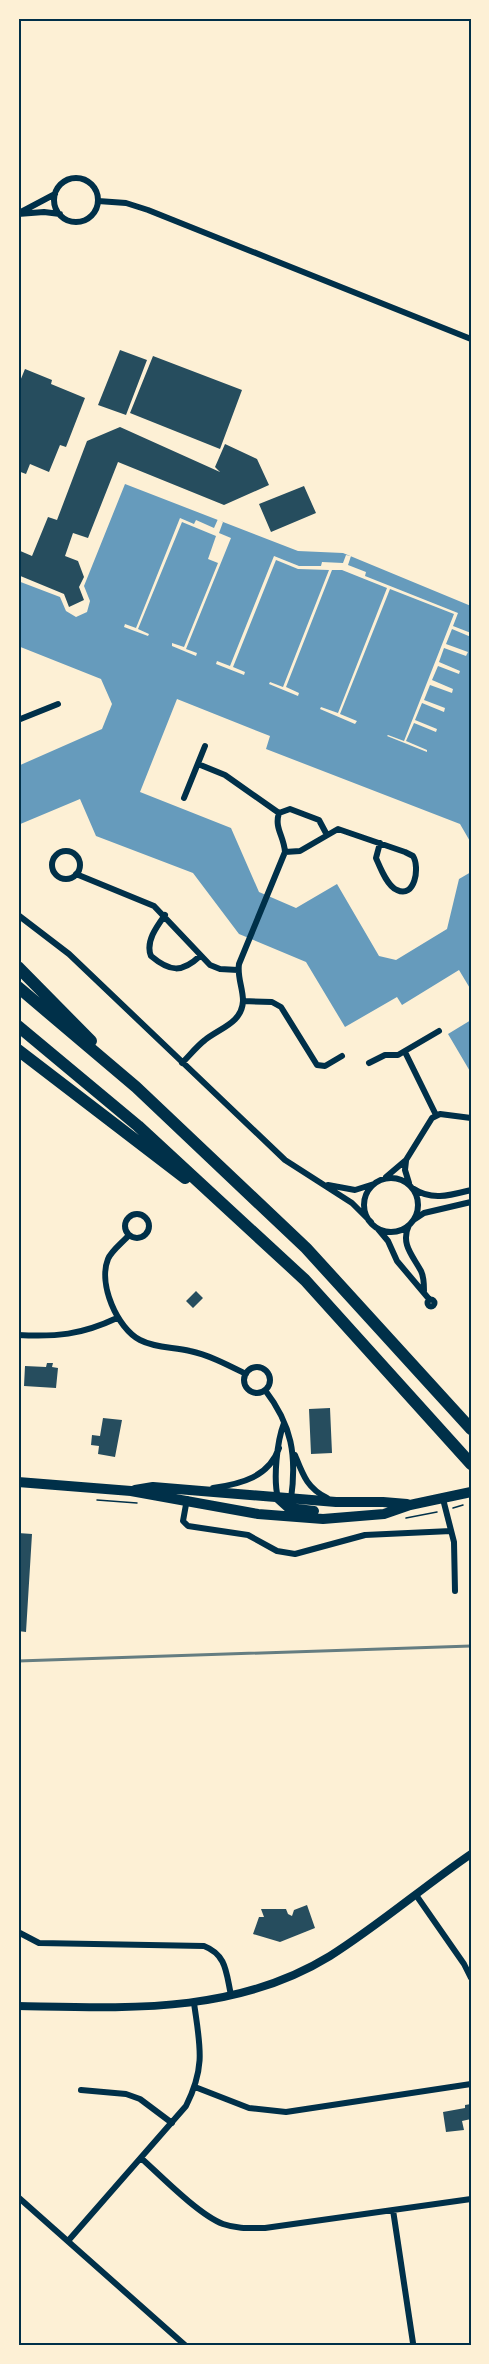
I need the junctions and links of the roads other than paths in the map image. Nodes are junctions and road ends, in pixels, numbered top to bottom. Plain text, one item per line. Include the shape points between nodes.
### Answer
1 (55, 194) junction
2 (98, 201) junction
3 (18, 214) edge
4 (60, 214) junction
5 (471, 339) edge
6 (58, 704) dead end
7 (18, 720) edge
8 (205, 746) dead end
9 (198, 764) junction
10 (184, 798) dead end
11 (279, 813) junction
12 (327, 835) junction
13 (380, 843) junction
14 (285, 852) junction
15 (75, 874) junction
16 (18, 915) edge
17 (165, 915) junction
18 (200, 956) junction
19 (18, 967) edge
20 (238, 970) junction
21 (18, 987) edge
22 (243, 1001) junction
23 (18, 1026) edge
24 (439, 1031) dead end
25 (18, 1050) edge
26 (405, 1052) junction
27 (342, 1056) dead end
28 (182, 1063) junction
29 (369, 1063) dead end
30 (136, 1087) junction
31 (436, 1115) junction
32 (471, 1118) edge
33 (406, 1160) junction
34 (311, 1178) junction
35 (378, 1182) junction
36 (412, 1188) junction
37 (471, 1190) edge
38 (471, 1202) edge
39 (413, 1221) junction
40 (373, 1224) junction
41 (129, 1235) junction
42 (263, 1240) junction
43 (424, 1291) junction
44 (429, 1299) dead end
45 (117, 1318) junction
46 (18, 1335) edge
47 (246, 1374) junction
48 (265, 1390) junction
49 (284, 1423) junction
50 (471, 1429) edge
51 (279, 1448) junction
52 (293, 1449) junction
53 (471, 1464) edge
54 (18, 1482) edge
55 (179, 1490) junction
56 (131, 1491) junction
57 (194, 1491) junction
58 (471, 1492) edge
59 (278, 1498) junction
60 (443, 1499) junction
61 (187, 1501) junction
62 (336, 1502) junction
63 (289, 1503) junction
64 (410, 1505) junction
65 (374, 1515) junction
66 (272, 1516) junction
67 (451, 1531) junction
68 (455, 1591) dead end
69 (471, 1854) edge
70 (416, 1895) junction
71 (18, 1932) edge
72 (471, 1960) edge
73 (464, 1964) junction
74 (471, 1977) edge
75 (231, 1995) junction
76 (194, 2003) junction
77 (18, 2006) edge
78 (471, 2084) edge
79 (195, 2087) junction
80 (81, 2090) dead end
81 (172, 2122) junction
82 (141, 2158) junction
83 (18, 2197) edge
84 (471, 2199) edge
85 (393, 2210) junction
86 (68, 2241) junction
87 (413, 2343) dead end
88 (186, 2346) edge

1 - 2 street via 59,185 77,178 90,183
1 - 3 street
1 - 4 street
2 - 4 street via 94,214 86,220 66,220
2 - 5 street via 148,210
3 - 4 street
6 - 7 street
8 - 9 street
9 - 10 street
9 - 11 street via 225,775
11 - 12 street via 290,809 320,820
11 - 14 street via 276,822
12 - 13 street via 338,829
12 - 14 street via 300,851
13 - 13 street via 416,860 416,877 410,889 397,891 390,884 376,858
14 - 20 street
15 - 15 street via 65,879 54,872 52,862 58,854 67,851 75,855 79,864
15 - 17 street via 147,902
16 - 28 street via 69,954
17 - 18 street
17 - 18 street via 155,929 149,947 151,956 181,969
18 - 20 street via 214,967
19 - 30 highway
20 - 22 street
21 - 30 highway
22 - 27 street via 281,1007 317,1065 325,1066
22 - 28 street via 230,1024
23 - 42 highway via 138,1126
24 - 26 street
25 - 42 highway
26 - 29 street
26 - 31 street
28 - 34 street via 285,1160
30 - 50 highway via 306,1248
31 - 32 street
31 - 33 street
33 - 35 street
33 - 36 street via 405,1170
34 - 35 street via 350,1190
34 - 40 street via 352,1203
35 - 36 street via 397,1179
35 - 40 street via 367,1194 365,1203
36 - 37 street via 433,1197
36 - 39 street via 418,1204
38 - 39 street via 424,1213
39 - 40 street via 394,1231
39 - 43 street via 407,1232 407,1247 422,1273
40 - 43 street via 388,1241 398,1263
41 - 41 street via 127,1219 133,1214 144,1216 149,1222 146,1233 140,1237
41 - 45 street via 108,1259 108,1295
42 - 53 highway via 305,1280
43 - 44 street
45 - 46 street via 69,1335
45 - 47 street via 146,1343 200,1353
47 - 48 street via 244,1383 249,1390
47 - 48 street via 254,1368 265,1370 270,1380
48 - 49 street
49 - 51 street
49 - 52 street
51 - 57 street via 269,1467 258,1476
51 - 59 street
52 - 62 street via 310,1487
52 - 63 street
54 - 56 main road
55 - 56 main road via 153,1487
55 - 57 main road
55 - 61 street
56 - 61 main road
57 - 59 main road
58 - 60 main road
59 - 63 main road
60 - 64 main road
60 - 67 street
61 - 66 main road
61 - 67 street via 183,1521 188,1526 248,1535 277,1551 295,1554 365,1535
62 - 63 main road
62 - 64 main road
63 - 65 main road via 301,1511
63 - 66 main road
64 - 65 main road
65 - 66 main road via 323,1519
67 - 68 street
69 - 70 street
70 - 73 street
70 - 75 street via 329,1956 264,1986
71 - 75 street via 39,1943 204,1946 222,1957
72 - 73 street
73 - 74 street
75 - 76 street
76 - 77 street via 142,2008
76 - 79 street via 201,2049
78 - 79 street via 286,2112 249,2108
79 - 81 street
80 - 81 street via 126,2094 140,2099
81 - 82 street
82 - 85 street via 205,2214 239,2228 265,2228
82 - 86 street
83 - 86 street
84 - 85 street
85 - 87 street
86 - 88 street

